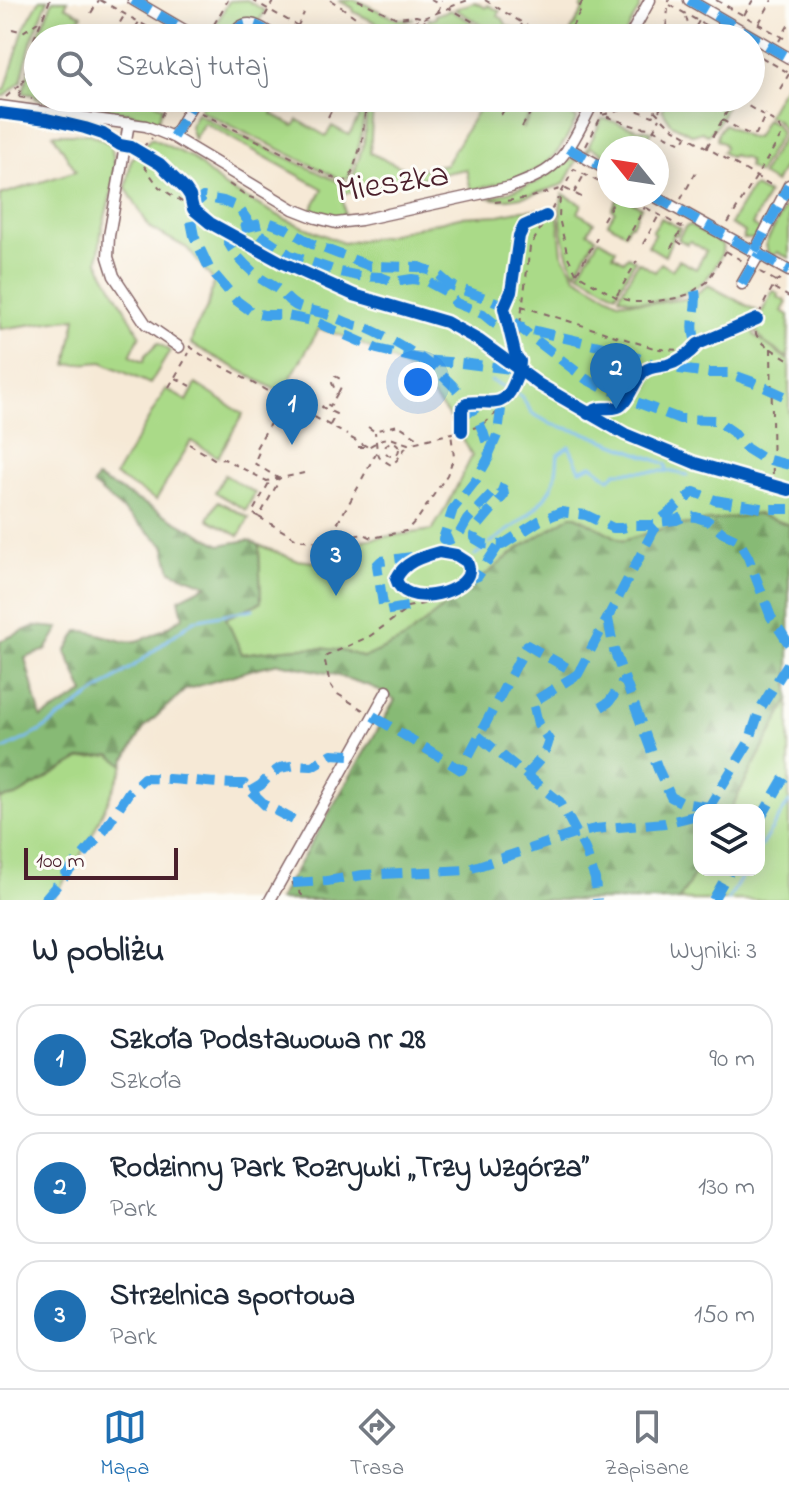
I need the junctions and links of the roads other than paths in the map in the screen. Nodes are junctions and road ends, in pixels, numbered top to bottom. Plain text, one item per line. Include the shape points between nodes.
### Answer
1 (133, 0) edge
2 (650, 0) edge
3 (689, 0) edge
4 (178, 24) edge
5 (637, 24) edge
6 (730, 24) edge
7 (765, 44) edge
8 (789, 58) edge
9 (3, 102) edge
10 (24, 106) edge
11 (63, 112) edge
12 (188, 112) edge
13 (588, 112) edge
14 (129, 123) junction
15 (173, 137) junction
16 (568, 148) junction
17 (597, 165) edge
18 (789, 185) edge
19 (669, 204) edge
20 (757, 252) junction
21 (787, 275) edge
22 (742, 284) dead end
23 (182, 347) road end
24 (384, 695) dead end
25 (270, 900) edge

1 - 4 street
2 - 5 street
3 - 6 street
7 - 8 street
9 - 10 street, Mieszka
11 - 14 street, Mieszka
12 - 15 street
13 - 16 street, Mieszka
14 - 15 street, Mieszka
14 - 23 street via 133,153 108,257 114,276 146,324
15 - 16 street, Mieszka via 293,209 336,223 511,187 553,166
16 - 17 street
18 - 20 street
19 - 20 street
20 - 21 street
20 - 22 street
24 - 25 street via 306,827

